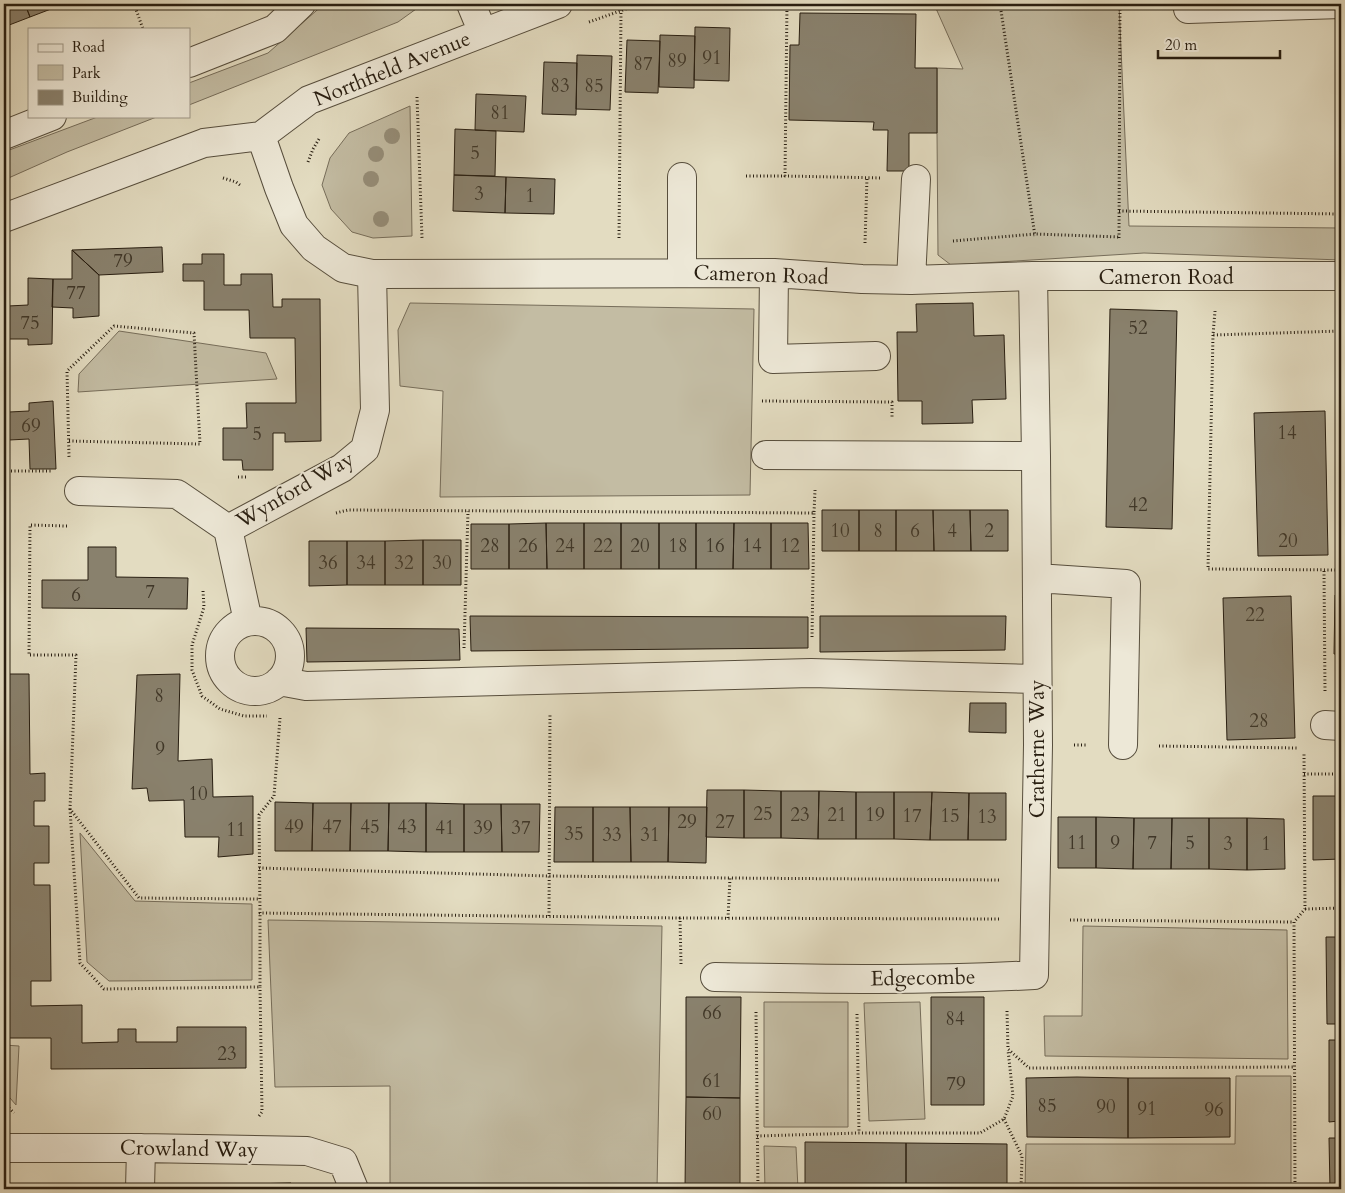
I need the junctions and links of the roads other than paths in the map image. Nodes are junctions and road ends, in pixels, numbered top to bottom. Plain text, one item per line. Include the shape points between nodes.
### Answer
1 (301, 4) edge
2 (471, 4) edge
3 (558, 4) edge
4 (1341, 4) edge
5 (1188, 9) dead end
6 (483, 33) junction
7 (190, 63) edge
8 (47, 118) edge
9 (4, 135) edge
10 (261, 136) junction
11 (682, 177) dead end
12 (916, 179) road end
13 (4, 218) edge
14 (682, 273) junction
15 (774, 273) junction
16 (372, 274) junction
17 (1033, 276) junction
18 (1341, 276) edge
19 (911, 280) junction
20 (876, 356) dead end
21 (766, 455) dead end
22 (1036, 456) junction
23 (79, 492) dead end
24 (228, 529) junction
25 (1037, 578) junction
26 (248, 621) junction
27 (1037, 679) junction
28 (279, 681) junction
29 (1122, 745) road end
30 (1034, 920) joint
31 (715, 977) dead end
32 (4, 1148) edge
33 (141, 1148) junction
34 (140, 1189) edge
35 (354, 1189) edge

1 - 7 street via 275,29
2 - 6 street
3 - 6 street, Northfield Avenue
4 - 5 street
6 - 10 street, Northfield Avenue via 309,100
8 - 9 street
10 - 13 street, Northfield Avenue via 204,143
10 - 16 street, Cameron Road via 294,225 314,248 343,268
11 - 14 street
12 - 19 street
14 - 15 street, Cameron Road
14 - 16 street, Cameron Road
15 - 19 street, Cameron Road
15 - 20 street via 773,359
16 - 24 street, Wynford Way via 375,410 364,449 342,468
17 - 18 street, Cameron Road
17 - 19 street, Cameron Road
17 - 22 street, Cratherne Way
21 - 22 street
22 - 25 street, Cratherne Way
23 - 24 street, Wynford Way via 177,494
24 - 26 street, Wynford Way
25 - 27 street, Cratherne Way
25 - 29 street via 1126,584
26 - 28 street via 267,623 285,638 289,662
26 - 28 street via 237,626 222,644 222,668 228,679 249,690 269,688
27 - 28 street via 811,673 306,686
27 - 30 street, Cratherne Way
30 - 31 street, Edgecombe via 1034,975 858,979
32 - 33 street, Crowland Way
33 - 34 street
33 - 35 street, Crowland Way via 307,1151 343,1162

